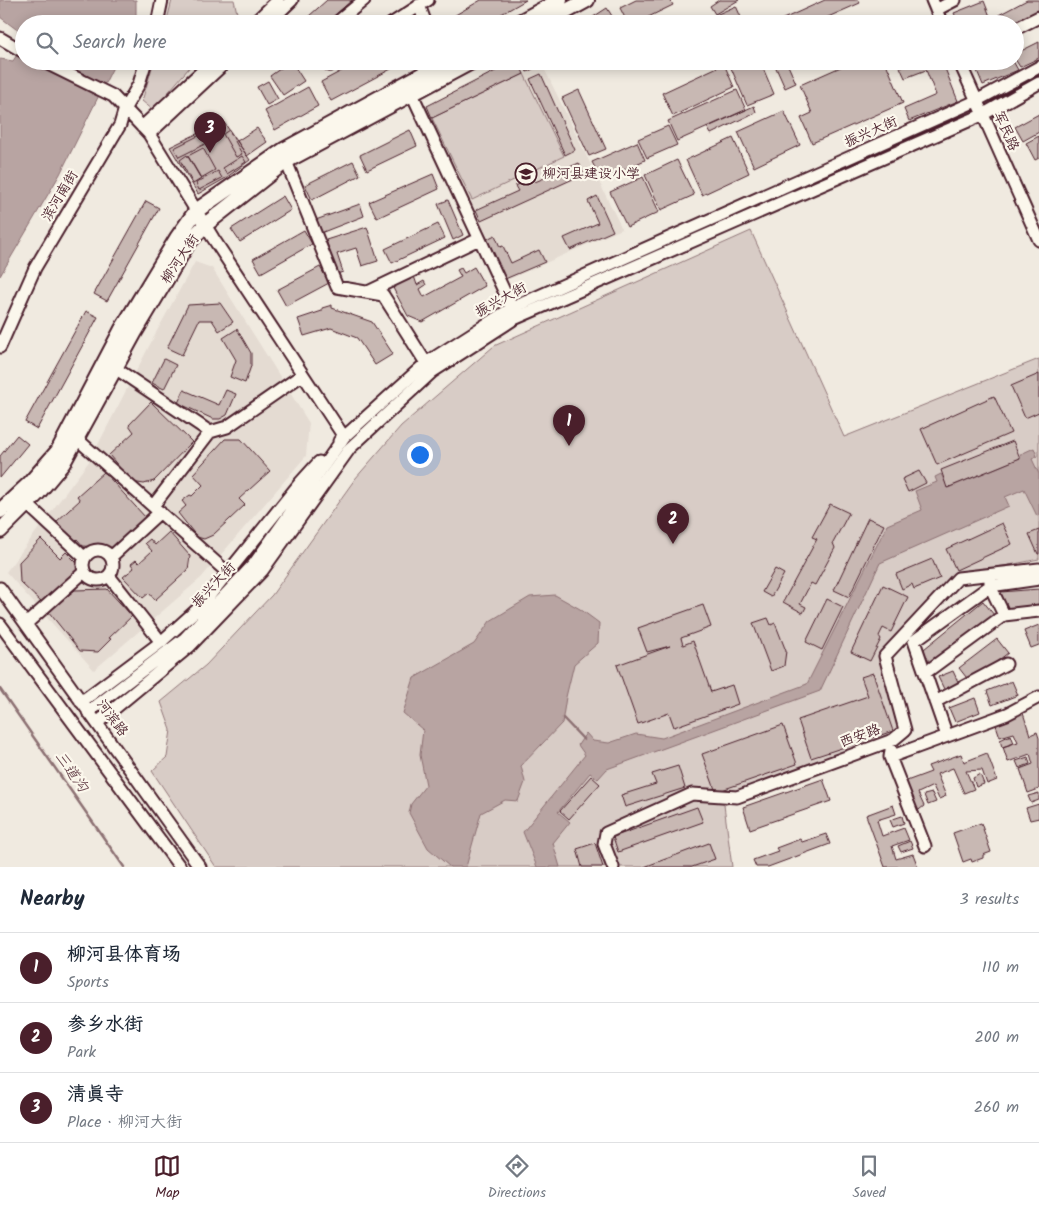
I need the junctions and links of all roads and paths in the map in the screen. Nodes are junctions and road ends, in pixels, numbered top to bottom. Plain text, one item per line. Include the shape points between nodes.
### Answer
1 (162, 0) edge
2 (278, 0) edge
3 (292, 0) edge
4 (364, 0) edge
5 (560, 0) edge
6 (588, 0) edge
7 (955, 0) edge
8 (423, 3) edge
9 (934, 5) edge
10 (159, 15) edge
11 (262, 15) edge
12 (276, 15) edge
13 (346, 15) edge
14 (405, 15) edge
15 (532, 15) edge
16 (560, 15) edge
17 (1039, 17) edge
18 (1024, 24) edge
19 (0, 38) edge
20 (15, 47) edge
21 (1039, 67) edge
22 (60, 70) edge
23 (144, 70) edge
24 (204, 70) edge
25 (217, 70) edge
26 (435, 70) edge
27 (438, 70) edge
28 (963, 70) edge
29 (1039, 82) edge
30 (412, 94) junction
31 (976, 102) junction
32 (125, 108) junction
33 (982, 115) junction
34 (146, 131) junction
35 (286, 161) junction
36 (196, 211) junction
37 (205, 225) junction
38 (480, 239) junction
39 (1039, 240) edge
40 (368, 292) junction
41 (512, 308) junction
42 (0, 347) edge
43 (426, 363) junction
44 (115, 368) junction
45 (302, 375) junction
46 (210, 432) junction
47 (344, 437) junction
48 (76, 438) junction
49 (27, 504) junction
50 (156, 509) junction
51 (0, 510) edge
52 (0, 531) edge
53 (111, 557) junction
54 (85, 558) junction
55 (1039, 569) edge
56 (84, 572) junction
57 (228, 573) junction
58 (109, 576) junction
59 (1039, 578) edge
60 (990, 580) junction
61 (0, 588) edge
62 (1039, 611) edge
63 (1004, 615) junction
64 (0, 624) edge
65 (26, 624) junction
66 (161, 642) junction
67 (1006, 664) dead end
68 (925, 673) junction
69 (1039, 697) edge
70 (81, 702) junction
71 (935, 702) junction
72 (88, 712) junction
73 (97, 724) junction
74 (947, 736) junction
75 (893, 740) junction
76 (890, 757) junction
77 (925, 846) dead end
78 (180, 867) edge
79 (200, 867) edge
80 (613, 867) edge

1 - 10 street
2 - 11 street
3 - 12 street
4 - 13 street
5 - 15 main road
6 - 16 main road
7 - 9 street
8 - 14 street
17 - 18 street
19 - 20 street
21 - 31 street, 振兴大街
22 - 32 street via 113,96
23 - 32 street, 滨河南街 via 140,84
24 - 34 street
25 - 34 street
26 - 36 main road, 柳河大街 via 284,150
27 - 30 main road, 柳河大街
28 - 31 street, 军民路
29 - 33 street, 振兴大街
30 - 35 main road, 柳河大街
30 - 38 street
31 - 33 street, 军民路
31 - 41 street, 振兴大街
32 - 34 street
32 - 42 street, 滨河南街 via 120,125 36,268
33 - 39 street, 军民路
33 - 73 street, 振兴大街 via 514,319 432,372 350,448 262,571 190,646
34 - 36 street
35 - 37 main road, 柳河大街
35 - 40 street via 337,286
36 - 37 street
36 - 51 main road, 柳河大街 via 122,329 58,451
37 - 44 main road, 柳河大街 via 188,243
37 - 45 street
38 - 40 street
38 - 41 street
40 - 43 street via 383,295
41 - 43 street, 振兴大街
43 - 47 street, 振兴大街
44 - 46 street
44 - 48 main road, 柳河大街
45 - 46 street via 227,427
45 - 47 street
46 - 50 street
47 - 57 street via 300,483
47 - 72 street, 振兴大街 via 248,571 185,638
48 - 49 main road, 柳河大街 via 63,463
48 - 50 street
49 - 52 main road, 柳河大街
49 - 54 street
50 - 53 street
50 - 57 street
53 - 54 street via 97,550
53 - 58 street via 114,568
54 - 56 street
55 - 60 street, 西安路
56 - 58 street via 98,581
56 - 65 street
57 - 66 street via 200,606
58 - 66 street
59 - 60 street
60 - 63 street
60 - 68 street via 914,641
60 - 75 street, 西安路 via 958,578 885,656 905,730
61 - 65 street, 河滨路
62 - 63 street
63 - 68 street
64 - 78 street
65 - 70 street, 河滨路
66 - 70 street
67 - 71 street
68 - 71 street
69 - 74 street via 1007,714
70 - 72 street, 河滨路
71 - 74 street
72 - 73 street, 河滨路
73 - 79 street, 河滨路
74 - 76 street
75 - 76 street
75 - 80 street, 西安路 via 737,797 692,794 683,798 606,833 604,844
76 - 77 street

